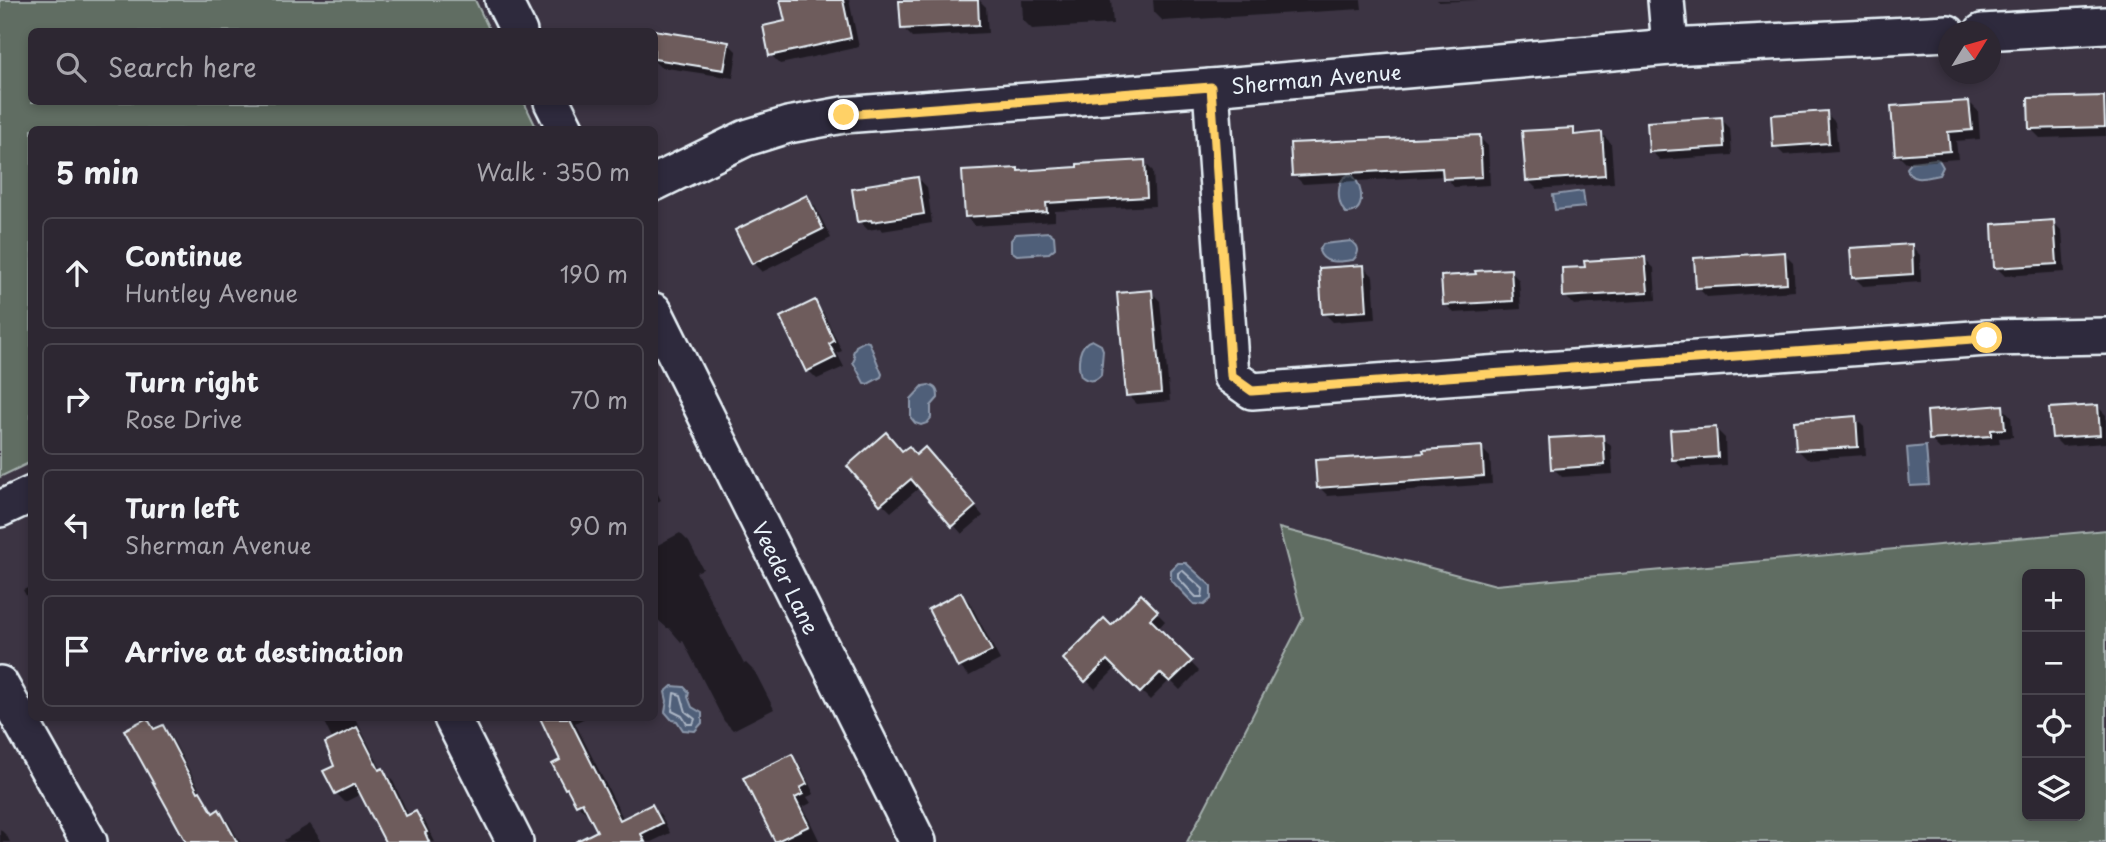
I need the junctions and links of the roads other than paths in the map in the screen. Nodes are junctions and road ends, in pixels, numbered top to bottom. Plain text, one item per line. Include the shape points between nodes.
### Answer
1 (503, 0) edge
2 (1666, 0) edge
3 (2106, 25) edge
4 (517, 28) edge
5 (2001, 31) edge
6 (1938, 34) edge
7 (1670, 47) junction
8 (1211, 87) junction
9 (554, 105) edge
10 (564, 126) edge
11 (658, 181) edge
12 (658, 319) edge
13 (2106, 336) edge
14 (28, 496) edge
15 (0, 509) edge
16 (0, 684) edge
17 (454, 721) edge
18 (89, 842) edge
19 (515, 842) edge
20 (918, 842) edge

1 - 4 street
2 - 7 street
3 - 5 street
6 - 7 street, Sherman Avenue
7 - 8 street, Sherman Avenue
8 - 11 street, Sherman Avenue via 844,115 746,138
8 - 13 street via 1231,376 1252,391 1987,338
9 - 10 street
12 - 20 street, Veeder Lane
14 - 15 street
16 - 18 street
17 - 19 street

